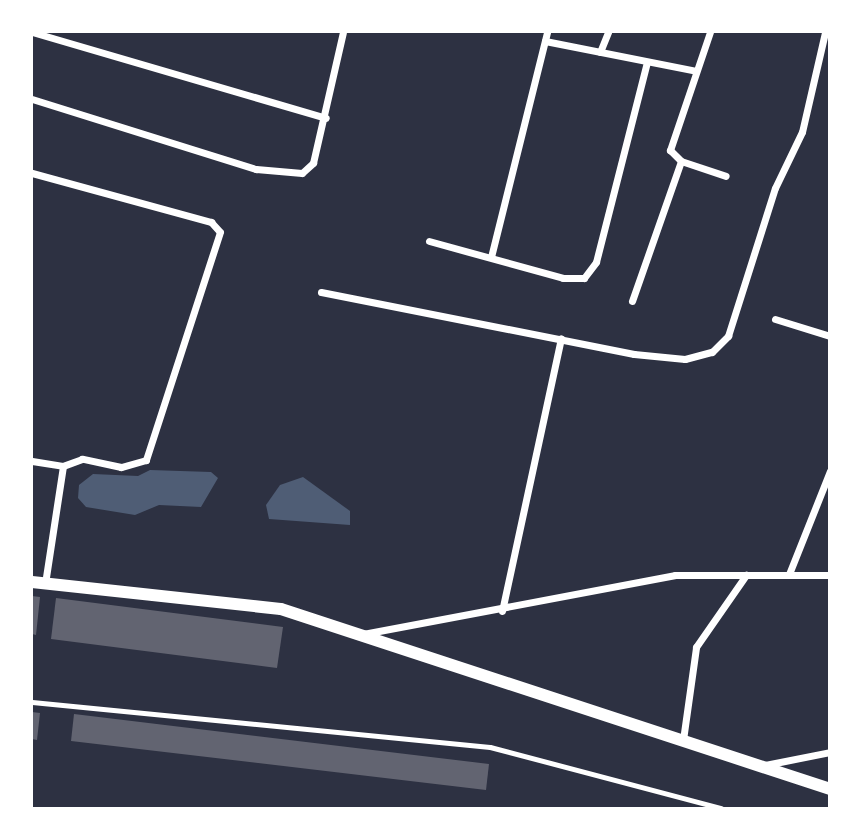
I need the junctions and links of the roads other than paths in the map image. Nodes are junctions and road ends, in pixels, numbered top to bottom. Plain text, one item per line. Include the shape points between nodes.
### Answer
1 (32, 32) edge
2 (344, 32) edge
3 (547, 32) edge
4 (608, 32) edge
5 (710, 32) edge
6 (825, 32) edge
7 (545, 41) junction
8 (600, 52) junction
9 (648, 62) junction
10 (696, 71) junction
11 (32, 99) edge
12 (326, 117) junction
13 (681, 161) junction
14 (32, 173) edge
15 (726, 176) dead end
16 (429, 242) dead end
17 (491, 257) junction
18 (321, 292) dead end
19 (632, 301) dead end
20 (775, 318) dead end
21 (830, 336) edge
22 (561, 338) junction
23 (32, 461) edge
24 (63, 466) junction
25 (830, 471) edge
26 (789, 574) junction
27 (746, 575) junction
28 (830, 575) edge
29 (38, 583) edge
30 (502, 611) junction
31 (355, 635) junction
32 (32, 702) edge
33 (683, 740) junction
34 (830, 752) edge
35 (760, 766) junction
36 (830, 789) edge
37 (721, 808) edge

1 - 12 street
2 - 12 street
3 - 7 street
4 - 8 street
5 - 10 street
6 - 22 street via 802,132 775,188 723,345 685,359
7 - 8 street
7 - 17 street
8 - 9 street
9 - 10 street
9 - 17 street via 596,262 584,278
10 - 13 street via 671,132 670,150
11 - 12 street via 284,174 308,169
13 - 15 street
13 - 19 street
14 - 24 street via 211,222 220,232 146,460 121,467 82,459
16 - 17 street
18 - 22 street
20 - 21 street
22 - 30 street
23 - 24 street
24 - 29 street
25 - 26 street
26 - 27 street
26 - 28 street
27 - 30 street via 675,575
27 - 33 street via 696,647
29 - 31 street via 281,609
30 - 31 street
31 - 33 street
32 - 37 lane via 491,747
33 - 35 street
34 - 35 street
35 - 36 street

